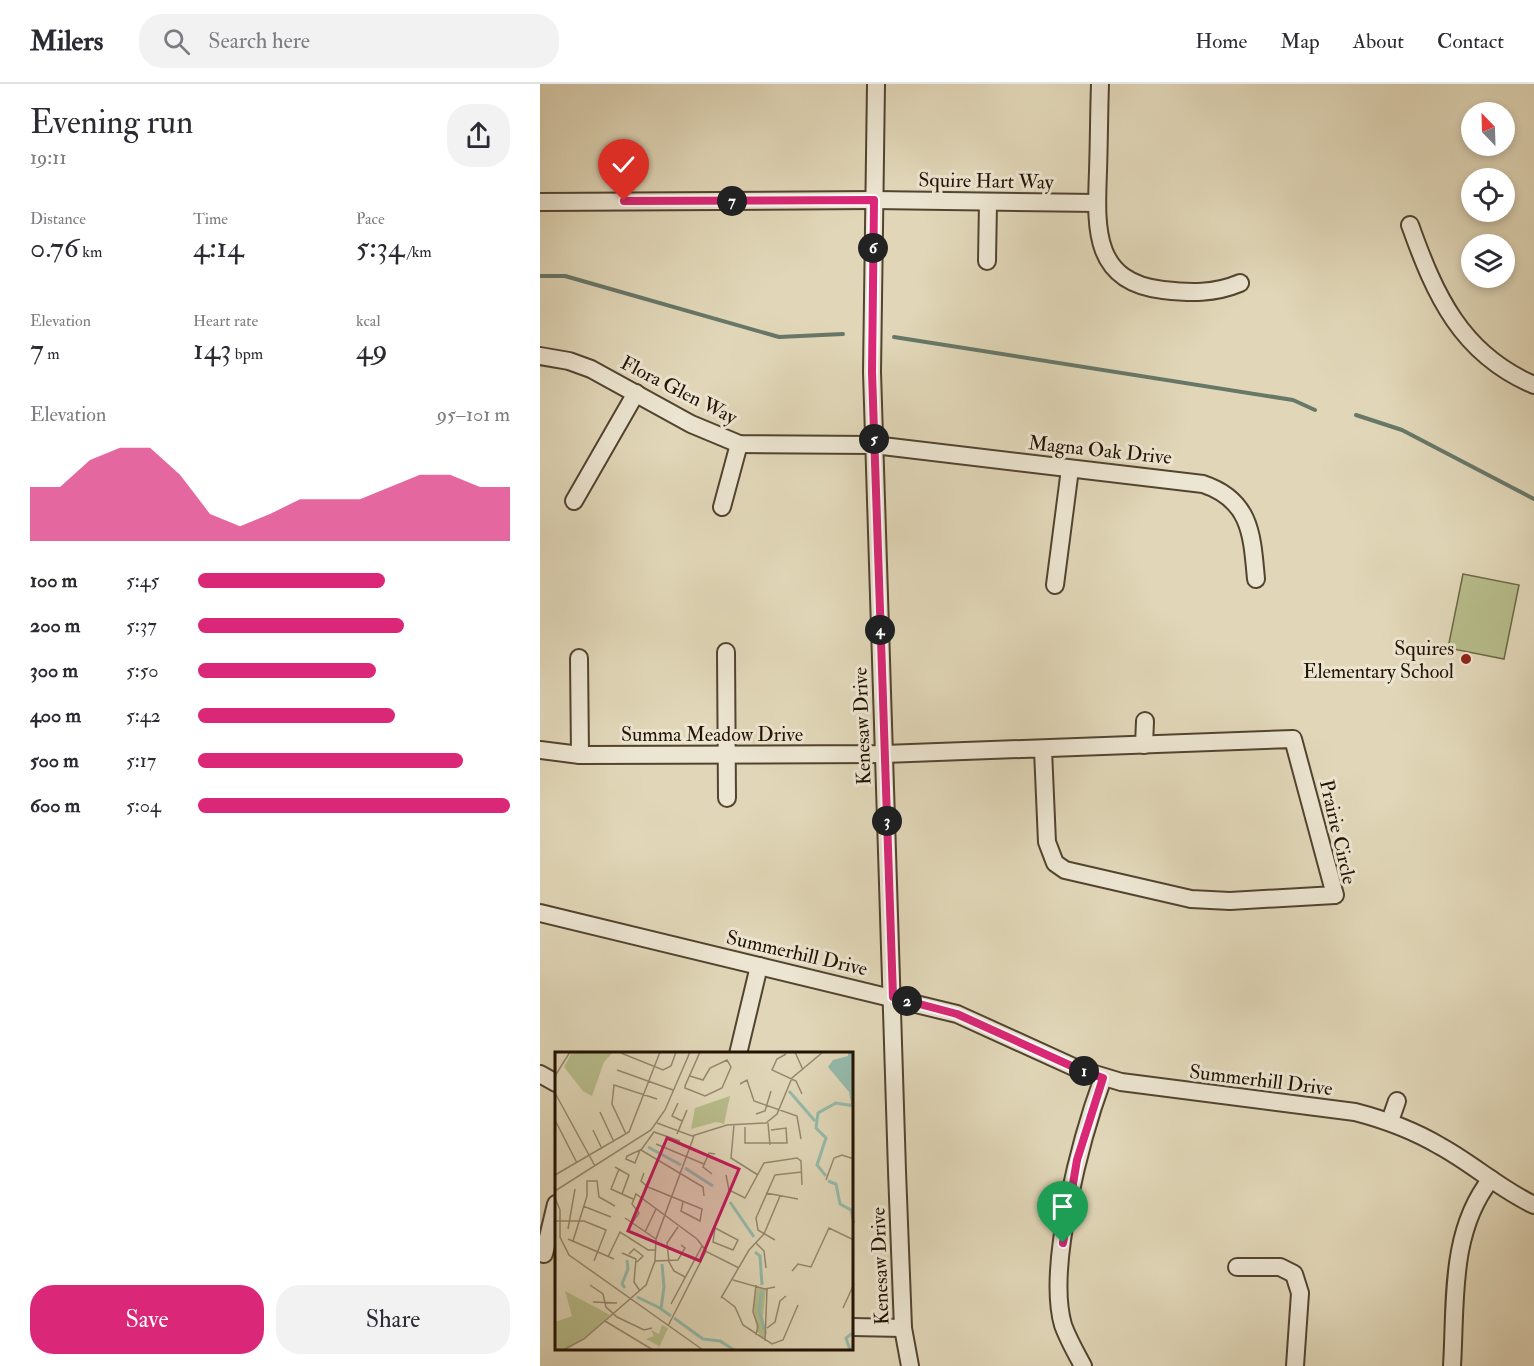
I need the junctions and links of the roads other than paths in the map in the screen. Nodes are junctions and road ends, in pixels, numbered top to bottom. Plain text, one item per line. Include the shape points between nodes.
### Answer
1 (876, 84) edge
2 (1100, 84) edge
3 (874, 200) junction
4 (540, 202) edge
5 (987, 203) junction
6 (1097, 203) junction
7 (1410, 225) dead end
8 (987, 261) dead end
9 (1240, 283) dead end
10 (540, 356) edge
11 (1534, 385) edge
12 (636, 393) junction
13 (738, 444) junction
14 (874, 445) junction
15 (1070, 469) junction
16 (574, 501) dead end
17 (722, 507) dead end
18 (1256, 579) dead end
19 (1055, 585) dead end
20 (726, 652) dead end
21 (579, 658) dead end
22 (1145, 721) dead end
23 (1144, 746) junction
24 (540, 750) edge
25 (1043, 750) junction
26 (884, 754) junction
27 (580, 755) junction
28 (726, 755) junction
29 (727, 798) dead end
30 (540, 913) edge
31 (759, 966) junction
32 (893, 997) junction
33 (738, 1052) edge
34 (540, 1074) edge
35 (1103, 1078) junction
36 (555, 1082) edge
37 (1397, 1101) dead end
38 (1390, 1121) junction
39 (1491, 1179) junction
40 (1534, 1205) edge
41 (555, 1210) edge
42 (547, 1255) edge
43 (1238, 1267) dead end
44 (854, 1328) edge
45 (903, 1328) junction
46 (910, 1366) edge
47 (1083, 1366) edge
48 (1295, 1366) edge
49 (1452, 1366) edge

1 - 3 street, Kenesaw Drive
2 - 6 street
3 - 4 street, Squire Hart Way
3 - 5 street, Squire Hart Way
3 - 14 street, Kenesaw Drive
5 - 6 street, Squire Hart Way
5 - 8 street
6 - 9 street via 1098,238 1103,253 1123,276 1147,286 1181,292 1203,293
7 - 11 street via 1432,284 1459,329 1498,366
10 - 12 street, Flora Glen Way via 591,369
12 - 13 street, Flora Glen Way
12 - 16 street
13 - 14 street, Flora Glen Way
13 - 17 street
14 - 15 street, Magna Oak Drive
14 - 26 street, Kenesaw Drive
15 - 18 street, Magna Oak Drive via 1178,480 1219,490 1243,512 1252,542
15 - 19 street
20 - 28 street
21 - 27 street
22 - 23 street
23 - 25 street, Prairie Circle
23 - 25 street, Prairie Circle via 1293,740 1335,895 1230,901 1191,899 1065,870 1055,863 1047,842
24 - 27 street, Summa Meadow Drive
25 - 26 street, Prairie Circle
26 - 28 street, Summa Meadow Drive
26 - 32 street, Kenesaw Drive
27 - 28 street, Summa Meadow Drive
28 - 29 street
30 - 31 street, Summerhill Drive
31 - 32 street, Summerhill Drive
31 - 33 street
32 - 35 street, Summerhill Drive via 957,1014
32 - 45 street, Kenesaw Drive
34 - 36 street
35 - 38 street, Summerhill Drive via 1152,1088 1355,1112
35 - 47 street via 1077,1160 1059,1277 1063,1324
37 - 38 street
38 - 39 street, Summerhill Drive via 1441,1146
39 - 40 street, Summerhill Drive
39 - 49 street via 1473,1204 1462,1234
41 - 42 street
43 - 48 street via 1280,1266 1294,1274 1300,1293
44 - 45 street
45 - 46 street, Kenesaw Drive

